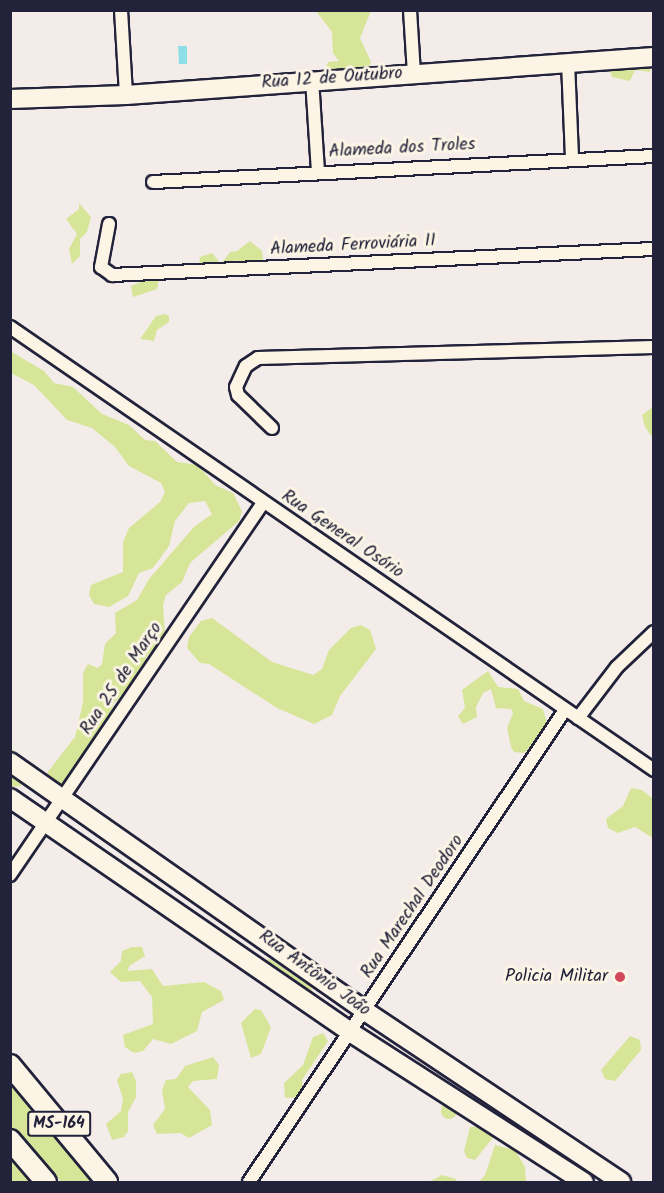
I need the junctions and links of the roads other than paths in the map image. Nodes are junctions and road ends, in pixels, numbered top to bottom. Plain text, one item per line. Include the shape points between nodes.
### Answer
1 (121, 10) edge
2 (410, 10) edge
3 (654, 57) edge
4 (568, 62) junction
5 (414, 74) junction
6 (312, 79) junction
7 (126, 94) junction
8 (10, 99) edge
9 (654, 156) edge
10 (572, 158) junction
11 (318, 172) junction
12 (153, 182) dead end
13 (109, 224) dead end
14 (654, 249) edge
15 (10, 327) edge
16 (654, 347) edge
17 (272, 428) dead end
18 (263, 502) junction
19 (654, 632) edge
20 (565, 710) junction
21 (578, 718) junction
22 (10, 762) edge
23 (654, 770) edge
24 (10, 798) edge
25 (63, 798) junction
26 (46, 824) junction
27 (10, 875) edge
28 (271, 942) junction
29 (254, 967) junction
30 (365, 1011) junction
31 (350, 1032) junction
32 (10, 1065) edge
33 (512, 1111) junction
34 (500, 1130) junction
35 (10, 1140) edge
36 (43, 1181) edge
37 (107, 1182) edge
38 (249, 1182) edge
39 (584, 1182) edge
40 (621, 1182) edge

1 - 7 street
2 - 5 street
3 - 4 main road, Rua 12 de Outubro
4 - 5 main road, Rua 12 de Outubro
4 - 10 street
5 - 6 main road, Rua 12 de Outubro
6 - 7 main road, Rua 12 de Outubro
6 - 11 street
7 - 8 main road, Rua 12 de Outubro
9 - 10 street, Alameda dos Troles
10 - 11 street, Alameda dos Troles
11 - 12 street, Alameda dos Troles
13 - 14 street, Alameda Ferroviária II via 101,267 112,275
15 - 18 street, Rua General Osório
16 - 17 street via 258,358 246,366 236,387 238,394
18 - 20 street, Rua General Osório
18 - 25 street, Rua 25 de Março
19 - 21 street via 618,667
20 - 21 street, Rua General Osório
20 - 30 street, Rua Marechal Deodoro
21 - 23 street, Rua General Osório
22 - 25 main road, Rua Antônio João
24 - 26 main road, Rua Antônio João
25 - 26 street, Rua 25 de Março
25 - 28 main road, Rua Antônio João
26 - 27 street, Rua 25 de Março
26 - 29 main road, Rua Antônio João
28 - 29 main road
28 - 30 main road, Rua Antônio João
29 - 31 main road, Rua Antônio João
30 - 31 street, Rua Marechal Deodoro
30 - 33 main road, Rua Antônio João
31 - 34 main road, Rua Antônio João
31 - 38 street, Rua Marechal Deodoro
32 - 37 main road, MS-164
33 - 34 main road
33 - 40 main road, Rua Antônio João
34 - 39 main road, Rua Antônio João
35 - 36 main road, MS-164

